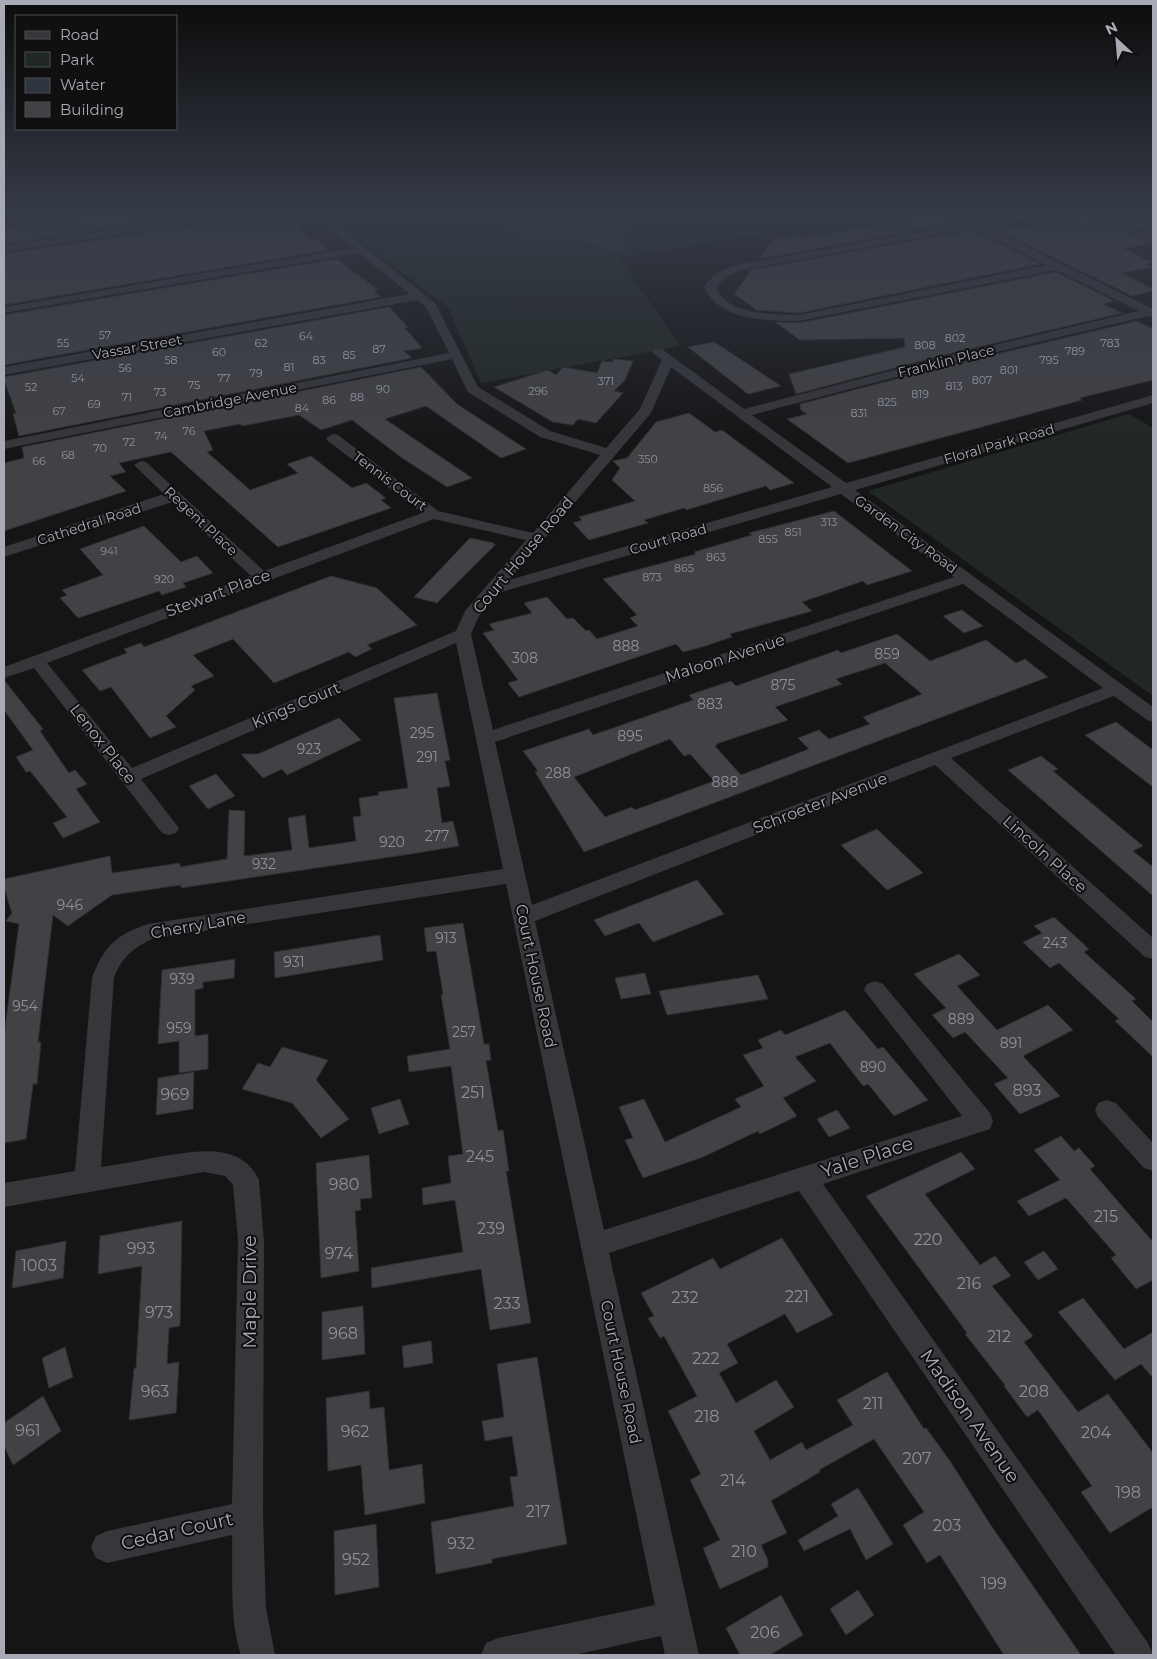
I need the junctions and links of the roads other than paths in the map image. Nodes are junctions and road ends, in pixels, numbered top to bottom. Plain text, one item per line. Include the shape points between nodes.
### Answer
1 (132, 288) edge
2 (409, 288) edge
3 (710, 288) edge
4 (949, 288) edge
5 (1102, 288) edge
6 (419, 296) junction
7 (4, 310) edge
8 (1152, 313) edge
9 (456, 355) junction
10 (663, 356) joint
11 (4, 372) edge
12 (1153, 399) edge
13 (742, 413) junction
14 (333, 438) dead end
15 (4, 445) edge
16 (610, 453) junction
17 (140, 465) dead end
18 (844, 488) junction
19 (174, 496) junction
20 (433, 514) junction
21 (537, 538) junction
22 (4, 552) edge
23 (261, 577) junction
24 (966, 578) junction
25 (492, 590) junction
26 (463, 634) junction
27 (37, 661) junction
28 (4, 673) edge
29 (1117, 689) junction
30 (1153, 716) edge
31 (485, 739) junction
32 (938, 757) junction
33 (128, 777) junction
34 (169, 828) dead end
35 (514, 875) junction
36 (524, 918) junction
37 (1153, 951) edge
38 (875, 990) dead end
39 (1107, 1110) dead end
40 (1153, 1160) edge
41 (804, 1178) junction
42 (87, 1180) junction
43 (4, 1195) edge
44 (594, 1246) junction
45 (247, 1516) junction
46 (107, 1547) dead end
47 (674, 1617) junction
48 (258, 1655) edge
49 (498, 1655) edge
50 (682, 1655) edge
51 (1136, 1655) edge

1 - 7 street
2 - 6 street
3 - 4 street via 722,304 760,316 785,318 812,317
5 - 8 street
6 - 9 street via 433,309
6 - 11 street, Vassar Street
8 - 13 street, Franklin Place
9 - 15 street, Cambridge Avenue
9 - 16 street via 473,389 545,434
10 - 13 street, Garden City Road
10 - 16 street, Court House Road via 646,410
12 - 18 street, Floral Park Road
13 - 18 street, Garden City Road
14 - 20 street, Tennis Court
16 - 21 street, Court House Road
17 - 19 street, Regent Place
18 - 24 street, Garden City Road
18 - 25 street, Court Road
19 - 22 street, Cathedral Road
19 - 23 street, Regent Place
20 - 21 street, Tennis Court
20 - 23 street, Stewart Place
21 - 25 street, Court House Road
23 - 27 street, Stewart Place
24 - 29 street, Garden City Road
24 - 31 street, Maloon Avenue
25 - 26 street, Court House Road via 472,615
26 - 31 street, Court House Road
26 - 33 street, Kings Court
27 - 28 street, Stewart Place
27 - 33 street, Lenox Place
29 - 30 street, Garden City Road
29 - 32 street, Schroeter Avenue
31 - 35 street, Court House Road
32 - 36 street, Schroeter Avenue
32 - 37 street, Lincoln Place
33 - 34 street, Lenox Place
35 - 36 street, Court House Road
35 - 42 street, Cherry Lane via 178,926 148,932 131,940 110,958 103,978
36 - 44 street, Court House Road
38 - 41 street, Yale Place via 981,1120
39 - 40 street
41 - 44 street, Yale Place
41 - 51 street, Madison Avenue
42 - 43 street, Maple Drive
42 - 45 street, Maple Drive via 204,1161 232,1166 246,1180 251,1240
44 - 47 street, Court House Road
45 - 46 street, Cedar Court
45 - 48 street, Maple Drive via 250,1608 254,1647
47 - 49 street
47 - 50 street, Court House Road

